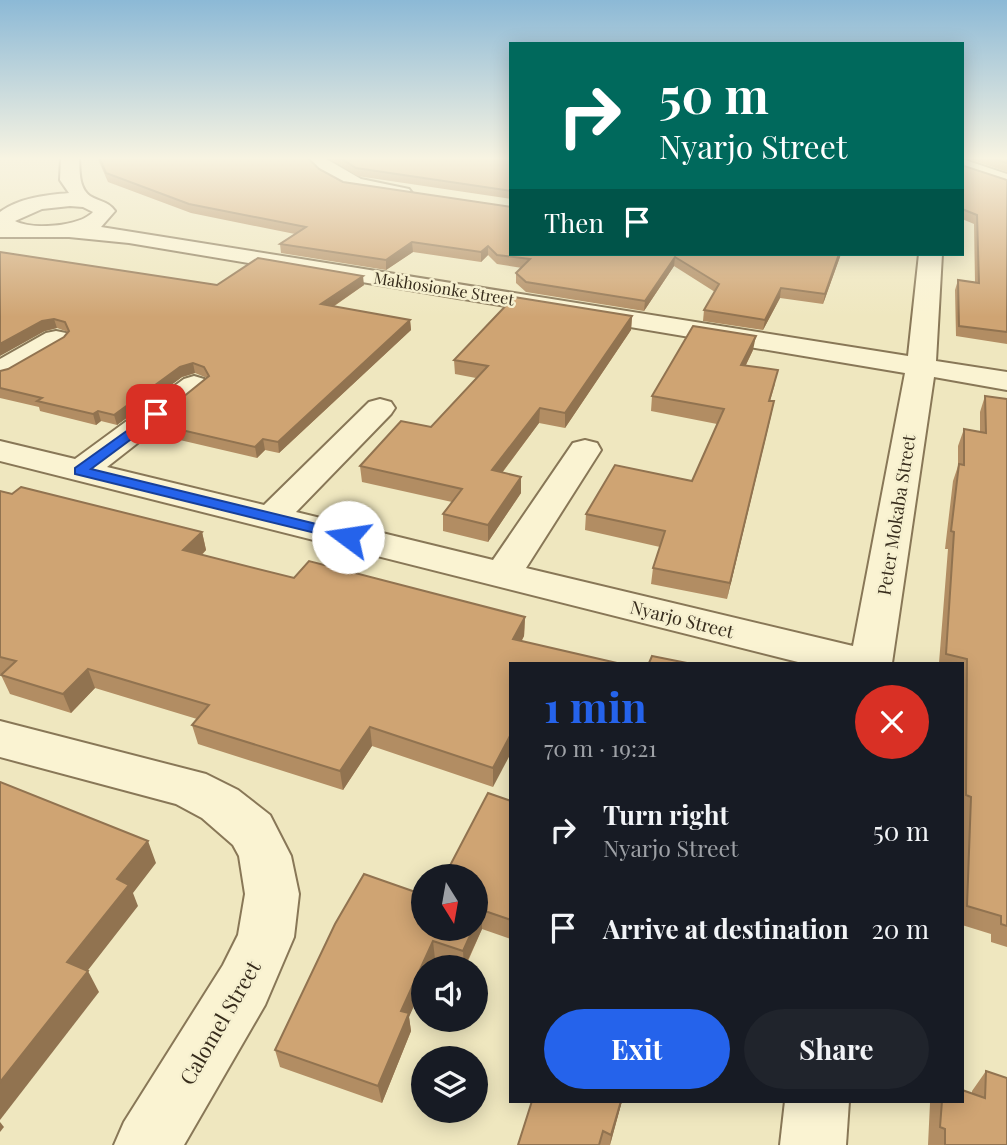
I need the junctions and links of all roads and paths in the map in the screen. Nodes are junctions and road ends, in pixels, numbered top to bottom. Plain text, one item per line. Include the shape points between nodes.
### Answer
1 (26, 210) edge
2 (105, 210) edge
3 (103, 215) junction
4 (7, 221) edge
5 (67, 230) junction
6 (129, 236) junction
7 (931, 256) edge
8 (56, 339) edge
9 (921, 366) junction
10 (0, 371) edge
11 (1007, 381) edge
12 (194, 385) edge
13 (380, 408) dead end
14 (585, 450) dead end
15 (0, 451) edge
16 (80, 471) junction
17 (271, 518) junction
18 (502, 575) junction
19 (857, 662) edge
20 (871, 662) edge
21 (0, 738) edge
22 (817, 1103) edge
23 (147, 1145) edge
24 (813, 1145) edge

1 - 4 street
2 - 3 street, Makhosionke Street
3 - 5 street
3 - 6 street, Makhosionke Street
4 - 5 street via 30,233
5 - 6 street, Makhosionke Street
6 - 9 street, Makhosionke Street
7 - 9 street, Peter Mokaba Street
8 - 10 street
9 - 11 street, Makhosionke Street
9 - 20 street, Peter Mokaba Street
12 - 16 street
13 - 17 street
14 - 18 street
15 - 16 street, Nyarjo Street
16 - 17 street, Nyarjo Street
17 - 18 street, Nyarjo Street
18 - 19 street, Nyarjo Street
21 - 23 street, Calomel Street via 189,788 220,804 252,830 265,856 272,894 267,937 244,985
22 - 24 street

